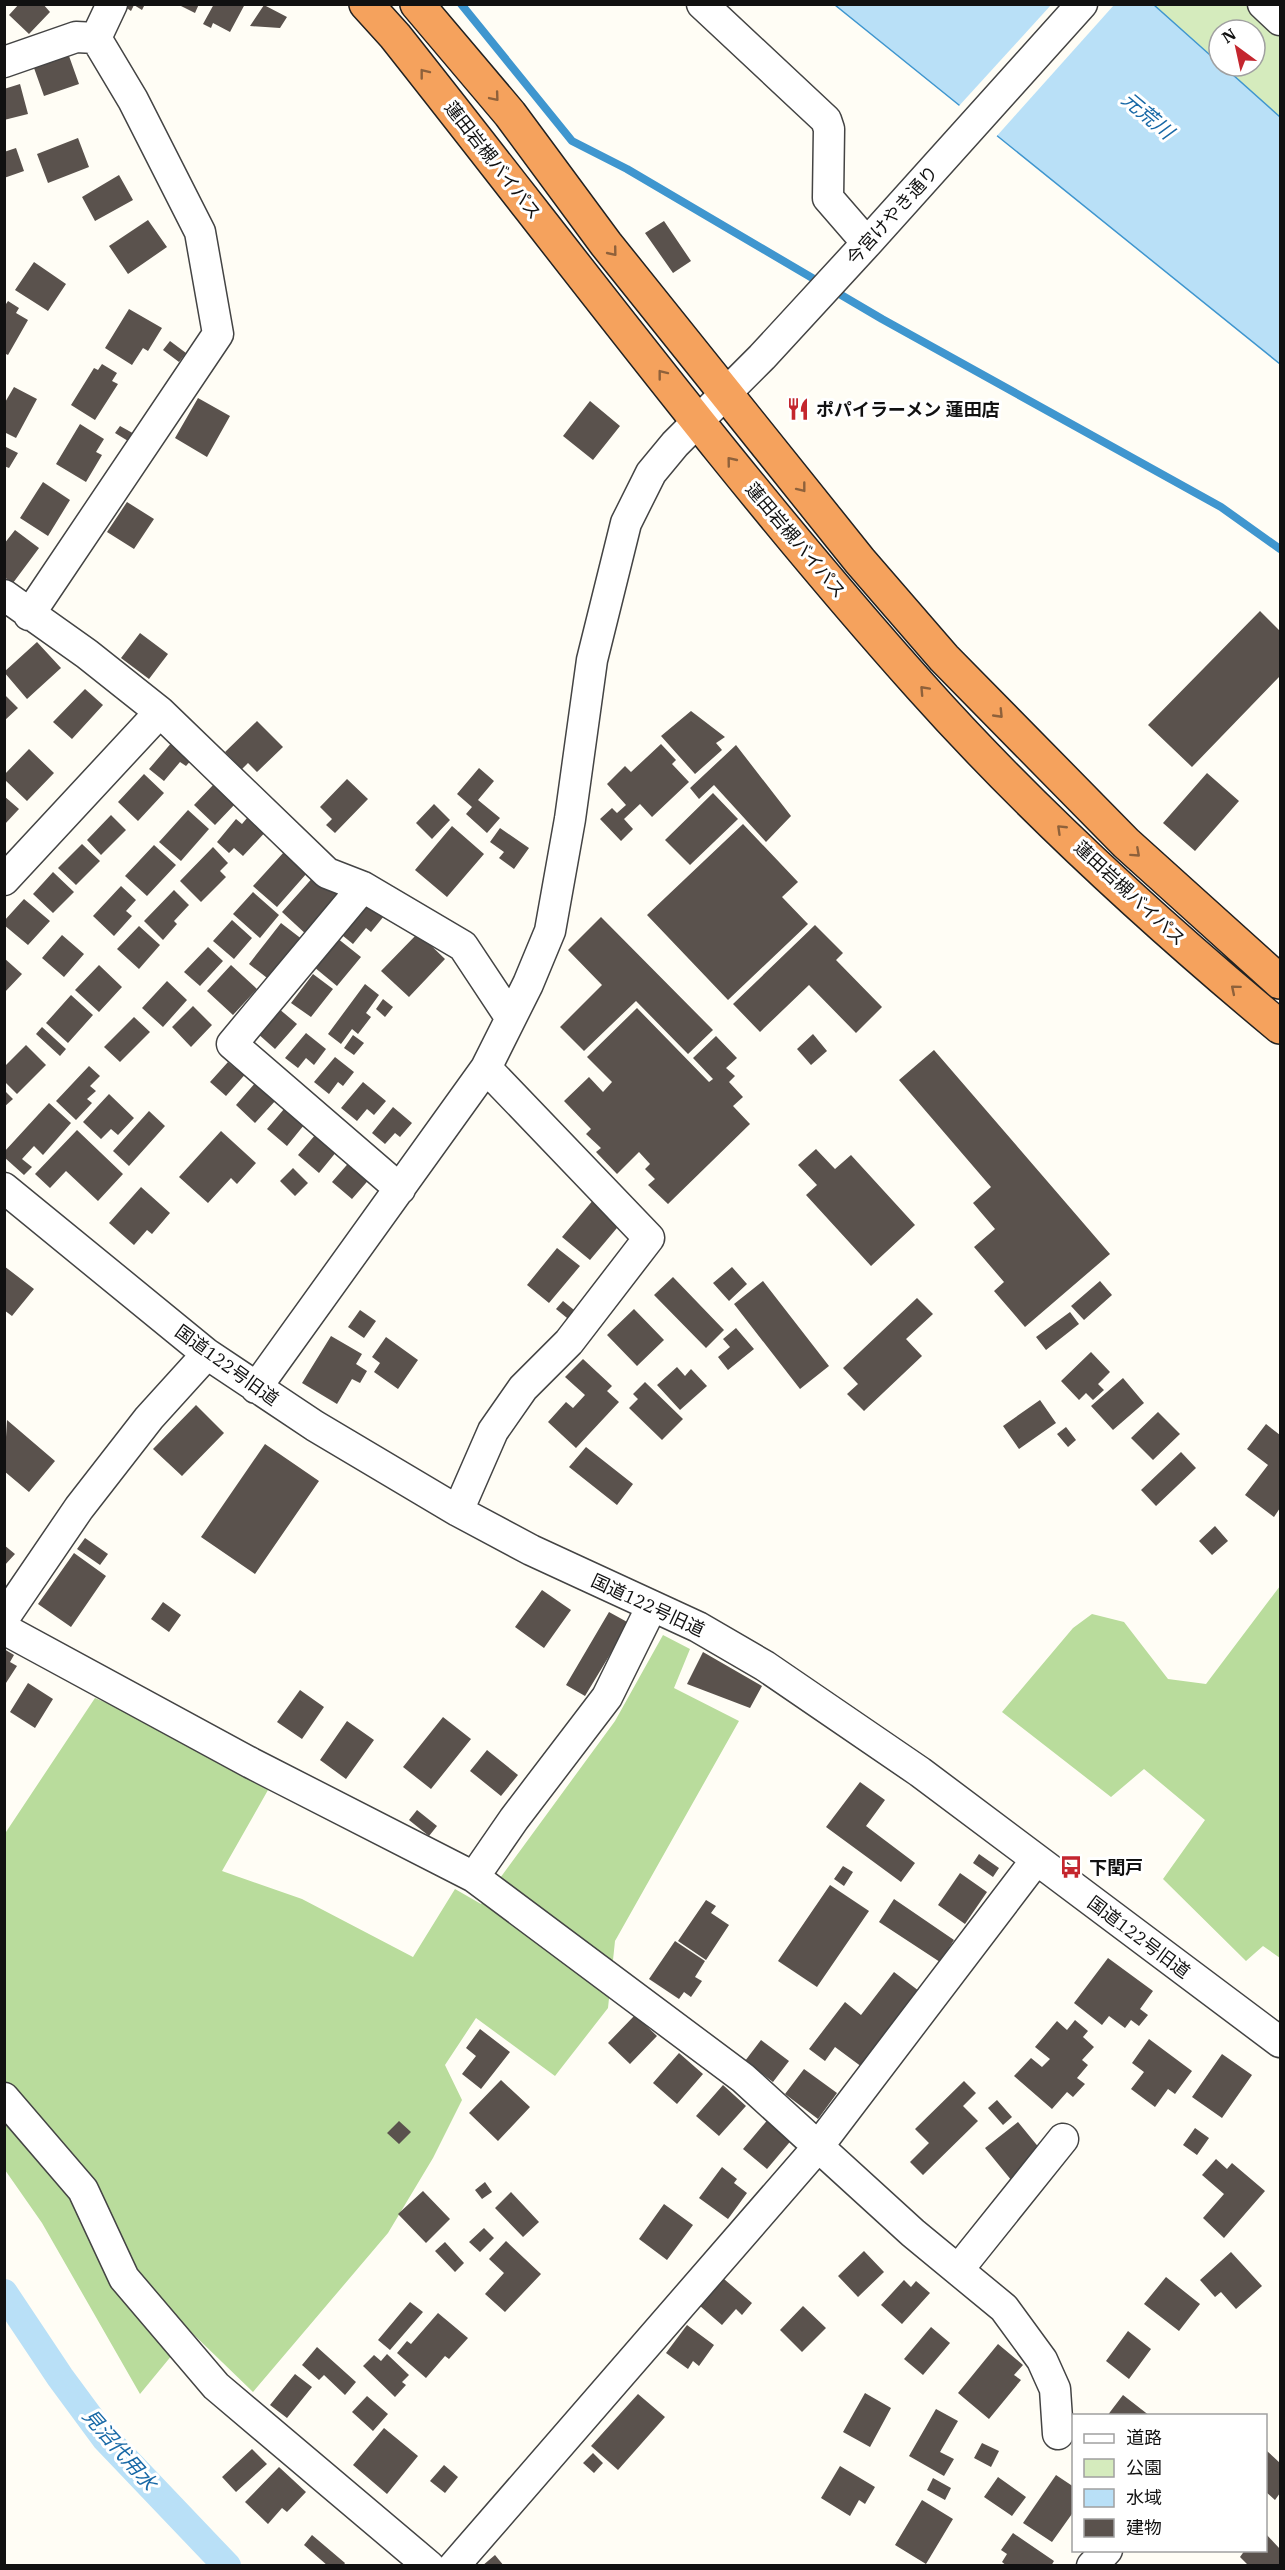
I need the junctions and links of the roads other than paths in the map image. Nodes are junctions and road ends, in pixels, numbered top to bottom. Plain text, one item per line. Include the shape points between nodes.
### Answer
1 (112, 4) edge
2 (366, 4) edge
3 (417, 4) edge
4 (702, 4) edge
5 (1082, 4) edge
6 (1263, 4) edge
7 (1281, 20) edge
8 (96, 38) junction
9 (4, 62) edge
10 (873, 236) junction
11 (727, 393) junction
12 (698, 420) junction
13 (4, 596) edge
14 (28, 615) junction
15 (160, 712) junction
16 (4, 880) edge
17 (363, 887) junction
18 (1281, 982) edge
19 (510, 1017) junction
20 (1281, 1027) edge
21 (486, 1068) junction
22 (4, 1188) edge
23 (400, 1190) junction
24 (207, 1354) junction
25 (256, 1388) junction
26 (458, 1511) junction
27 (652, 1606) junction
28 (4, 1618) edge
29 (4, 1629) edge
30 (1036, 1860) junction
31 (474, 1877) junction
32 (1281, 2042) edge
33 (4, 2098) edge
34 (1063, 2139) dead end
35 (817, 2148) junction
36 (958, 2270) junction
37 (1058, 2434) dead end
38 (1105, 2552) edge
39 (429, 2565) edge
40 (454, 2565) edge
41 (1092, 2565) edge

1 - 8 street
12 -> 2 highway, 蓮田岩槻バイパス
3 -> 11 highway, 蓮田岩槻バイパス via 510,114 606,243
4 - 10 street via 826,120 828,198
5 - 10 street, 今宮けやき通り
6 - 7 street
8 - 9 street via 76,37
8 - 14 street via 133,100 200,231 218,334
10 - 11 street, 今宮けやき通り
11 - 12 street, 今宮けやき通り
11 -> 18 highway, 蓮田岩槻バイパス via 860,561 944,658 1126,843
12 - 19 street, 今宮けやき通り via 651,473 626,523 592,660 550,931
20 -> 12 highway, 蓮田岩槻バイパス via 1100,867 923,689
13 - 14 street
14 - 15 street via 87,654
15 - 16 street
15 - 17 street via 327,873
17 - 19 street via 462,946
17 - 23 street via 232,1044
19 - 21 street, 今宮けやき通り
21 - 23 street, 今宮けやき通り
21 - 26 street via 649,1238 570,1342 523,1388 493,1431
22 - 24 street, 国道122号旧道
23 - 25 street, 今宮けやき通り
24 - 25 street, 国道122号旧道
24 - 28 street via 149,1418 79,1508
25 - 26 street, 国道122号旧道
26 - 27 street, 国道122号旧道
27 - 30 street, 国道122号旧道 via 698,1627 765,1666 920,1772
27 - 31 street via 607,1697
29 - 31 street via 251,1763
30 - 32 street, 国道122号旧道
30 - 35 street
31 - 35 street via 742,2078
33 - 39 street via 83,2190 124,2278 216,2386
34 - 36 street
35 - 36 street
35 - 40 street
36 - 37 street via 1004,2308 1042,2360 1055,2389
38 - 41 street

